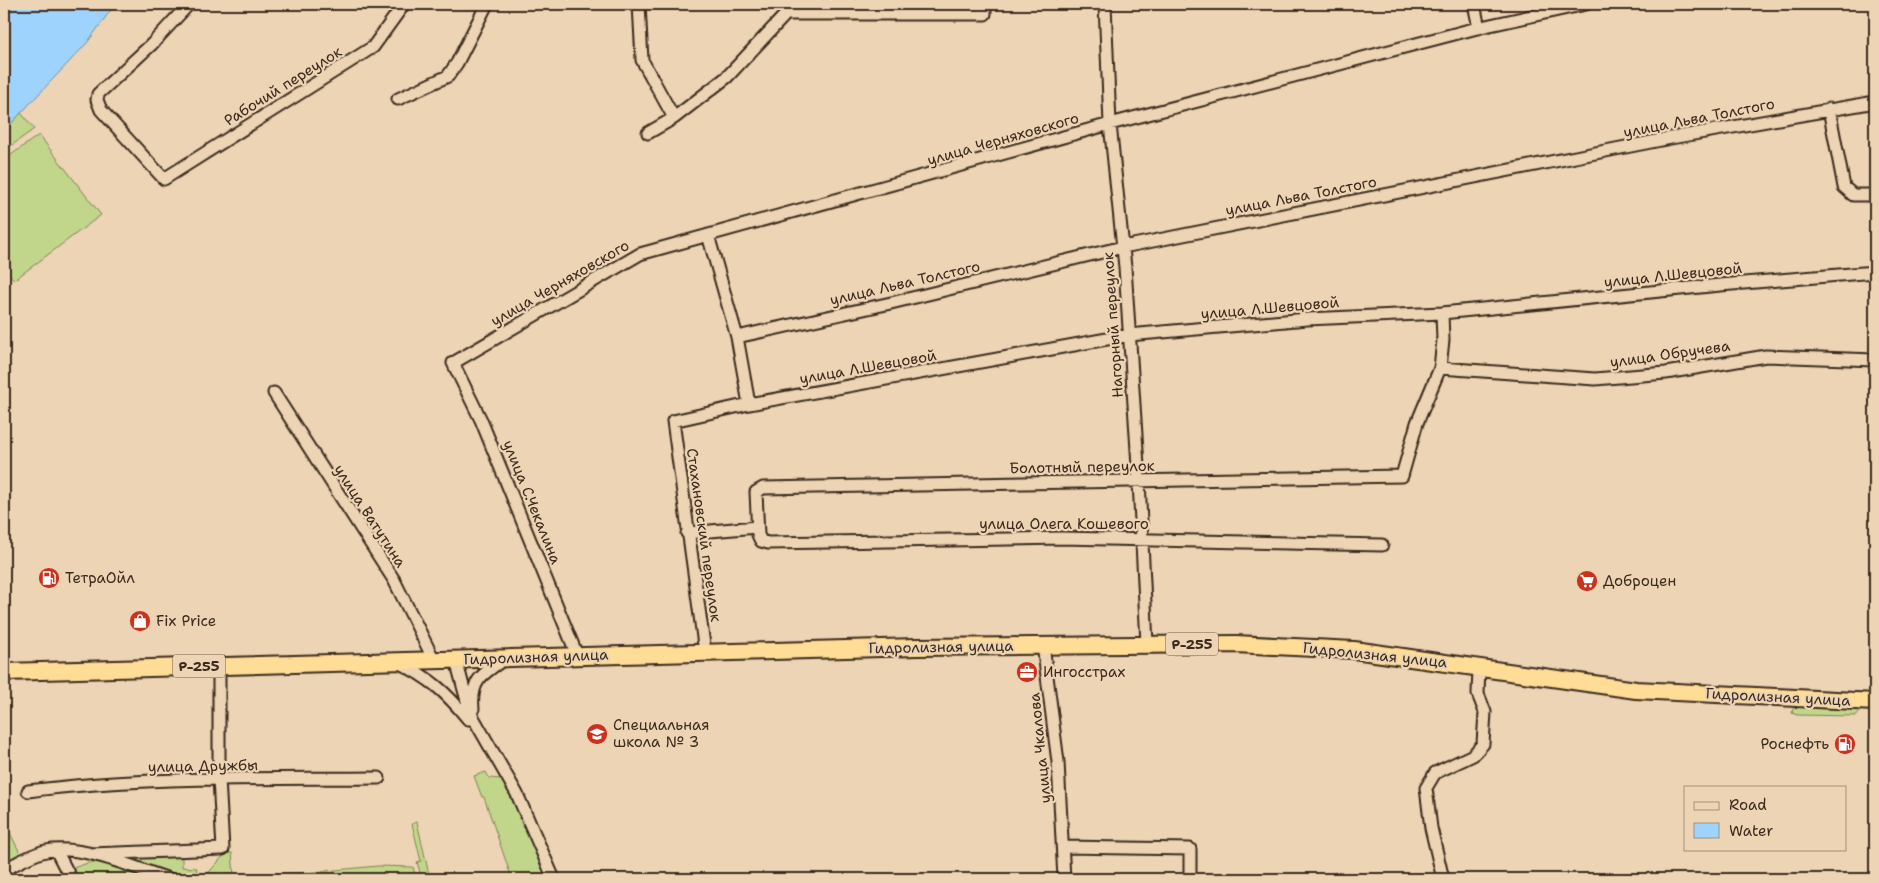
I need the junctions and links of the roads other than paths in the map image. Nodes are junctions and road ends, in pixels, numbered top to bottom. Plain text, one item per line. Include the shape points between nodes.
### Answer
1 (189, 4) edge
2 (404, 4) edge
3 (486, 4) edge
4 (639, 4) edge
5 (1105, 4) edge
6 (1474, 4) edge
7 (1586, 4) edge
8 (788, 9) edge
9 (890, 9) edge
10 (985, 9) edge
11 (1479, 28) junction
12 (398, 99) dead end
13 (1875, 102) edge
14 (1829, 109) junction
15 (674, 118) junction
16 (1110, 124) junction
17 (648, 133) dead end
18 (1875, 195) edge
19 (708, 235) junction
20 (1123, 247) junction
21 (1875, 272) edge
22 (1442, 313) junction
23 (1129, 336) junction
24 (737, 337) junction
25 (1875, 360) edge
26 (453, 363) joint
27 (1440, 368) junction
28 (274, 393) dead end
29 (750, 404) junction
30 (673, 421) joint
31 (1139, 481) junction
32 (757, 527) junction
33 (687, 533) junction
34 (1142, 539) junction
35 (1382, 545) dead end
36 (1147, 644) junction
37 (1043, 645) junction
38 (705, 652) junction
39 (577, 655) junction
40 (506, 658) junction
41 (395, 660) junction
42 (434, 660) junction
43 (456, 660) junction
44 (219, 665) junction
45 (1479, 668) junction
46 (4, 672) edge
47 (1875, 702) edge
48 (476, 723) junction
49 (486, 740) junction
50 (379, 778) dead end
51 (219, 779) junction
52 (28, 791) dead end
53 (1064, 847) junction
54 (56, 850) junction
55 (90, 854) junction
56 (4, 870) edge
57 (71, 879) edge
58 (170, 879) edge
59 (554, 879) edge
60 (1064, 879) edge
61 (1190, 879) edge
62 (1443, 879) edge

1 - 2 street, Рабочий переулок via 98,94 97,100 101,110 164,179 373,47
3 - 12 street via 448,76
4 - 15 street via 642,60
5 - 16 street, Нагорный переулок
6 - 11 street
7 - 11 street, улица Черняховского
8 - 9 street
8 - 15 street via 728,77
9 - 10 street
11 - 16 street, улица Черняховского
13 - 14 street, улица Льва Толстого
14 - 18 street via 1844,187 1853,195
14 - 20 street, улица Льва Толстого
15 - 17 street
16 - 19 street, улица Черняховского
16 - 20 street, Нагорный переулок
19 - 24 street
19 - 26 street, улица Черняховского via 640,254
20 - 23 street, Нагорный переулок
20 - 24 street, улица Льва Толстого
21 - 22 street, улица Л.Шевцовой
22 - 23 street, улица Л.Шевцовой via 1307,319
22 - 27 street
23 - 29 street, улица Л.Шевцовой
23 - 31 street, Нагорный переулок
24 - 29 street
25 - 27 street, улица Обручева via 1766,356 1666,373 1595,379
26 - 39 street, улица С.Чекалина via 482,420
27 - 31 street, Болотный переулок via 1417,423 1402,476
28 - 42 street, улица Ватутина via 394,580
29 - 30 street, улица Л.Шевцовой
30 - 33 street, Стахановский переулок
31 - 32 street, Болотный переулок via 763,488 756,492
31 - 34 street, Нагорный переулок
32 - 33 street
32 - 34 street, улица Олега Кошевого via 759,538 768,543
33 - 38 street, Стахановский переулок
34 - 35 street, улица Олега Кошевого
34 - 36 street, Нагорный переулок
36 - 37 highway, Гидролизная улица / Р-255
36 - 45 highway, Гидролизная улица / Р-255 via 1339,648
37 - 38 highway, Гидролизная улица / Р-255
37 - 53 street, улица Чкалова via 1058,762
38 - 39 highway, Гидролизная улица / Р-255
39 - 40 highway, Гидролизная улица / Р-255
40 - 43 highway, Гидролизная улица / Р-255
40 - 48 street via 485,672 474,686
41 - 42 highway, Гидролизная улица / Р-255
41 - 44 highway, Гидролизная улица / Р-255
41 - 49 street via 424,675 443,690
42 - 43 highway, Гидролизная улица / Р-255
43 - 48 street via 467,704
44 - 46 highway, Гидролизная улица / Р-255
44 - 51 street
45 - 47 highway, Гидролизная улица / Р-255 via 1636,690
45 - 62 street via 1478,694 1486,712 1484,744 1474,755 1435,773 1426,788
48 - 49 street
49 - 59 street via 517,794
50 - 51 street, улица Дружбы
51 - 52 street, улица Дружбы via 82,784
51 - 55 street via 223,849
53 - 60 street, улица Чкалова
53 - 61 street via 1190,849
54 - 55 street
54 - 56 street via 40,853
54 - 57 street
55 - 58 street

